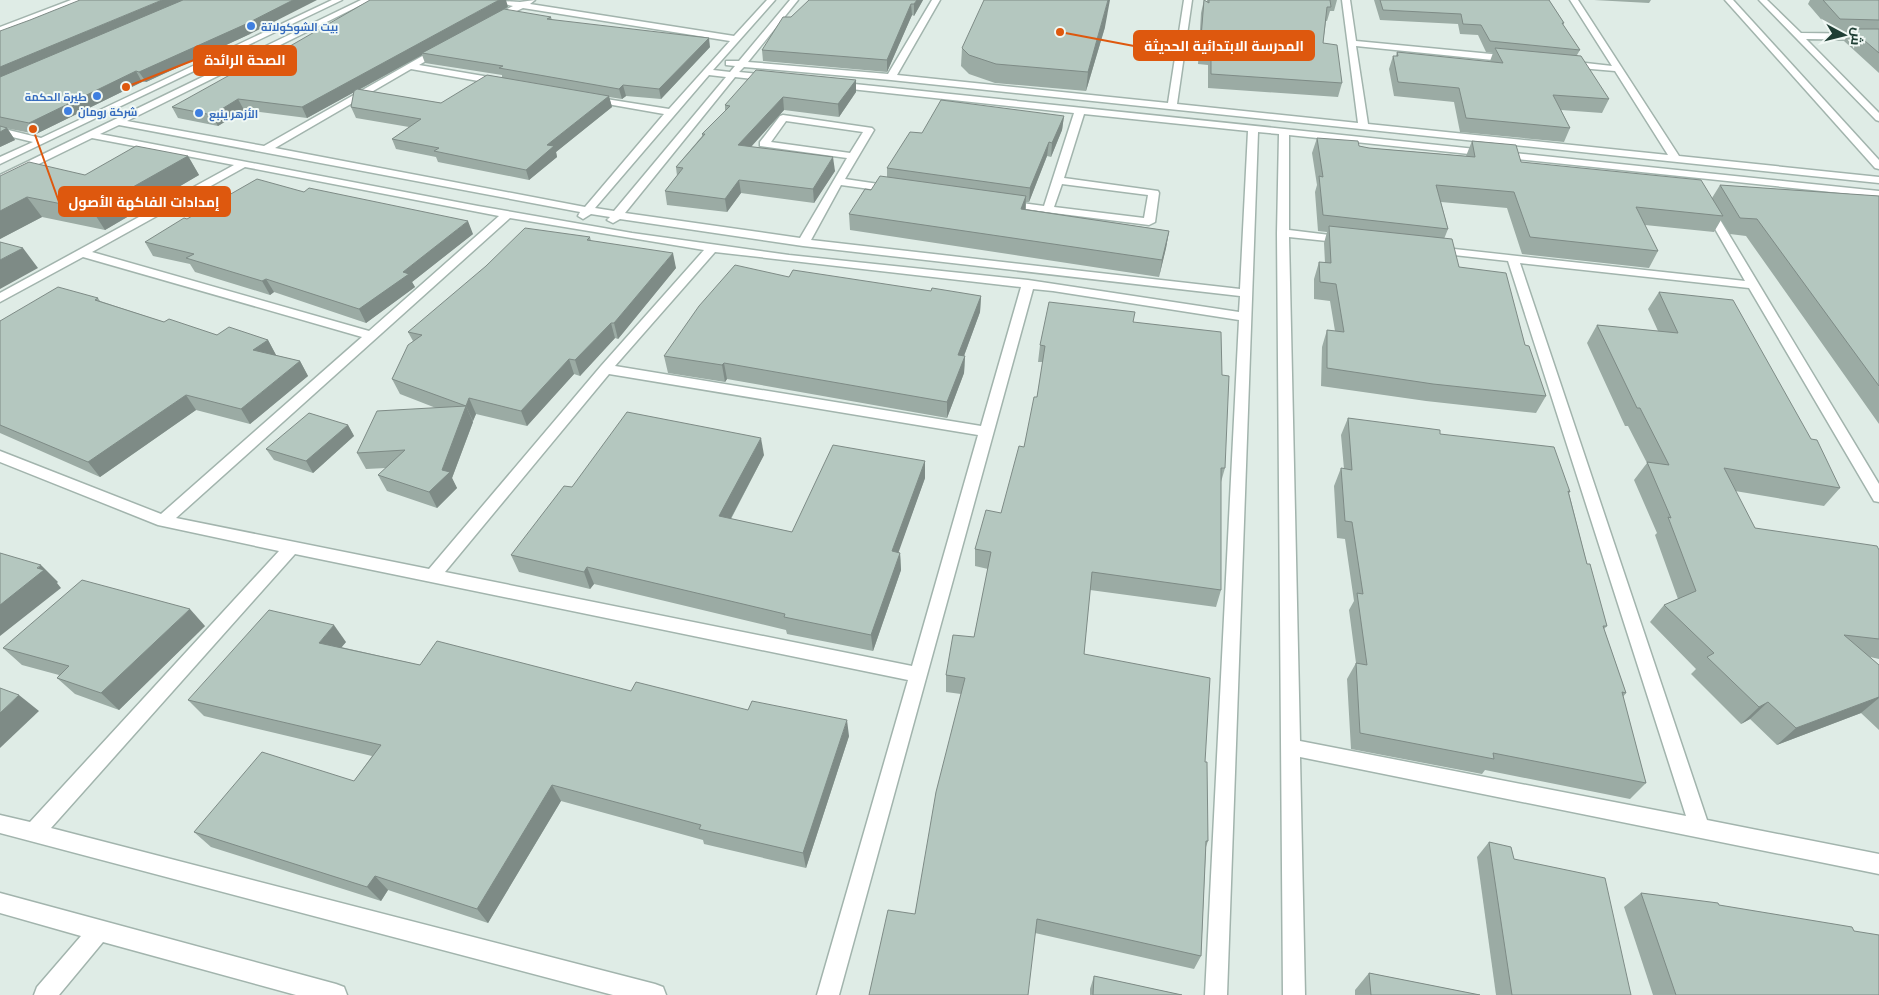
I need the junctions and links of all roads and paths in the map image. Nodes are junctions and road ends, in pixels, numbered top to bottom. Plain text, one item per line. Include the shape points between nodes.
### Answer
1 (78, 0) edge
2 (338, 0) edge
3 (367, 0) edge
4 (490, 0) edge
5 (771, 0) edge
6 (794, 0) edge
7 (936, 0) edge
8 (1188, 0) edge
9 (1346, 0) edge
10 (1574, 0) edge
11 (1729, 0) edge
12 (1763, 0) edge
13 (527, 2) edge
14 (483, 26) edge
15 (0, 30) edge
16 (1799, 36) junction
17 (1879, 37) edge
18 (736, 39) junction
19 (1352, 43) junction
20 (450, 44) edge
21 (1520, 60) edge
22 (716, 62) junction
23 (1559, 64) edge
24 (742, 65) junction
25 (409, 66) junction
26 (1618, 69) junction
27 (707, 72) junction
28 (734, 74) junction
29 (891, 77) junction
30 (783, 79) edge
31 (823, 83) edge
32 (516, 85) edge
33 (583, 96) edge
34 (1172, 106) junction
35 (1080, 110) junction
36 (671, 112) junction
37 (1879, 118) edge
38 (118, 122) junction
39 (1364, 126) junction
40 (1253, 128) junction
41 (0, 131) edge
42 (1284, 132) junction
43 (91, 135) junction
44 (42, 141) junction
45 (268, 148) junction
46 (852, 156) junction
47 (1676, 159) junction
48 (0, 161) edge
49 (245, 163) junction
50 (1879, 166) edge
51 (1686, 173) junction
52 (0, 179) edge
53 (1057, 180) junction
54 (1879, 180) edge
55 (838, 181) junction
56 (904, 190) edge
57 (1879, 194) edge
58 (1000, 204) edge
59 (588, 210) junction
60 (1048, 210) junction
61 (618, 214) junction
62 (506, 216) junction
63 (575, 225) junction
64 (604, 231) junction
65 (1283, 233) junction
66 (1360, 242) edge
67 (803, 243) junction
68 (712, 248) junction
69 (1427, 249) edge
70 (82, 253) junction
71 (1513, 259) junction
72 (1028, 284) junction
73 (1753, 285) junction
74 (1247, 292) junction
75 (0, 298) edge
76 (1246, 317) junction
77 (371, 336) junction
78 (606, 369) junction
79 (987, 432) junction
80 (0, 456) edge
81 (1879, 497) edge
82 (164, 521) junction
83 (292, 547) junction
84 (432, 576) junction
85 (918, 675) junction
86 (1290, 746) junction
87 (0, 824) edge
88 (1700, 829) junction
89 (33, 833) junction
90 (1879, 864) edge
91 (0, 903) edge
92 (99, 930) junction
93 (45, 995) edge
94 (336, 995) edge
95 (654, 995) edge
96 (828, 995) edge
97 (1216, 995) edge
98 (1294, 995) edge

1 - 15 street
2 - 44 street
3 - 38 street
4 - 13 street
5 - 18 street
6 - 24 street
7 - 29 street
8 - 34 street
9 - 19 street
10 - 26 street
11 - 50 street
12 - 16 street
13 - 14 street
13 - 18 street
16 - 17 street
16 - 37 street
18 - 22 street
19 - 21 street
19 - 39 street
20 - 25 street
22 - 24 street
22 - 27 street
23 - 26 street
24 - 28 street
24 - 29 street
25 - 32 street
25 - 45 street
26 - 47 street
27 - 28 street
27 - 36 street
28 - 30 street
28 - 61 street
29 - 34 street
31 - 35 street
33 - 36 street
34 - 39 street
35 - 40 street
35 - 53 street
36 - 59 street
38 - 43 street
38 - 45 street
39 - 47 street
40 - 42 street
40 - 74 street
41 - 44 street
42 - 51 street
42 - 65 street
43 - 49 street
43 - 52 street
44 - 48 street
45 - 59 street
46 - 46 street via 869,130 783,118 764,144
46 - 55 street
47 - 54 street
49 - 62 street
49 - 70 street
51 - 57 street
51 - 73 street
53 - 60 street
53 - 60 street via 1154,193 1149,222
55 - 56 street
55 - 67 street
58 - 60 street
59 - 61 street
59 - 63 street
61 - 64 street
61 - 67 street
62 - 63 street
62 - 77 street
63 - 64 street
64 - 68 street
65 - 66 street
65 - 86 street
67 - 74 street
68 - 72 street
68 - 78 street
69 - 71 street
70 - 75 street
70 - 77 street
71 - 73 street
71 - 88 street
72 - 76 street
72 - 79 street
73 - 81 street
74 - 76 street
76 - 97 street
77 - 82 street
78 - 79 street
78 - 84 street
79 - 85 street
80 - 82 street
82 - 83 street
83 - 84 street
83 - 89 street
84 - 85 street
85 - 96 street
86 - 88 street
86 - 98 street
87 - 89 street
88 - 90 street
89 - 95 street
91 - 92 street
92 - 93 street
92 - 94 street

